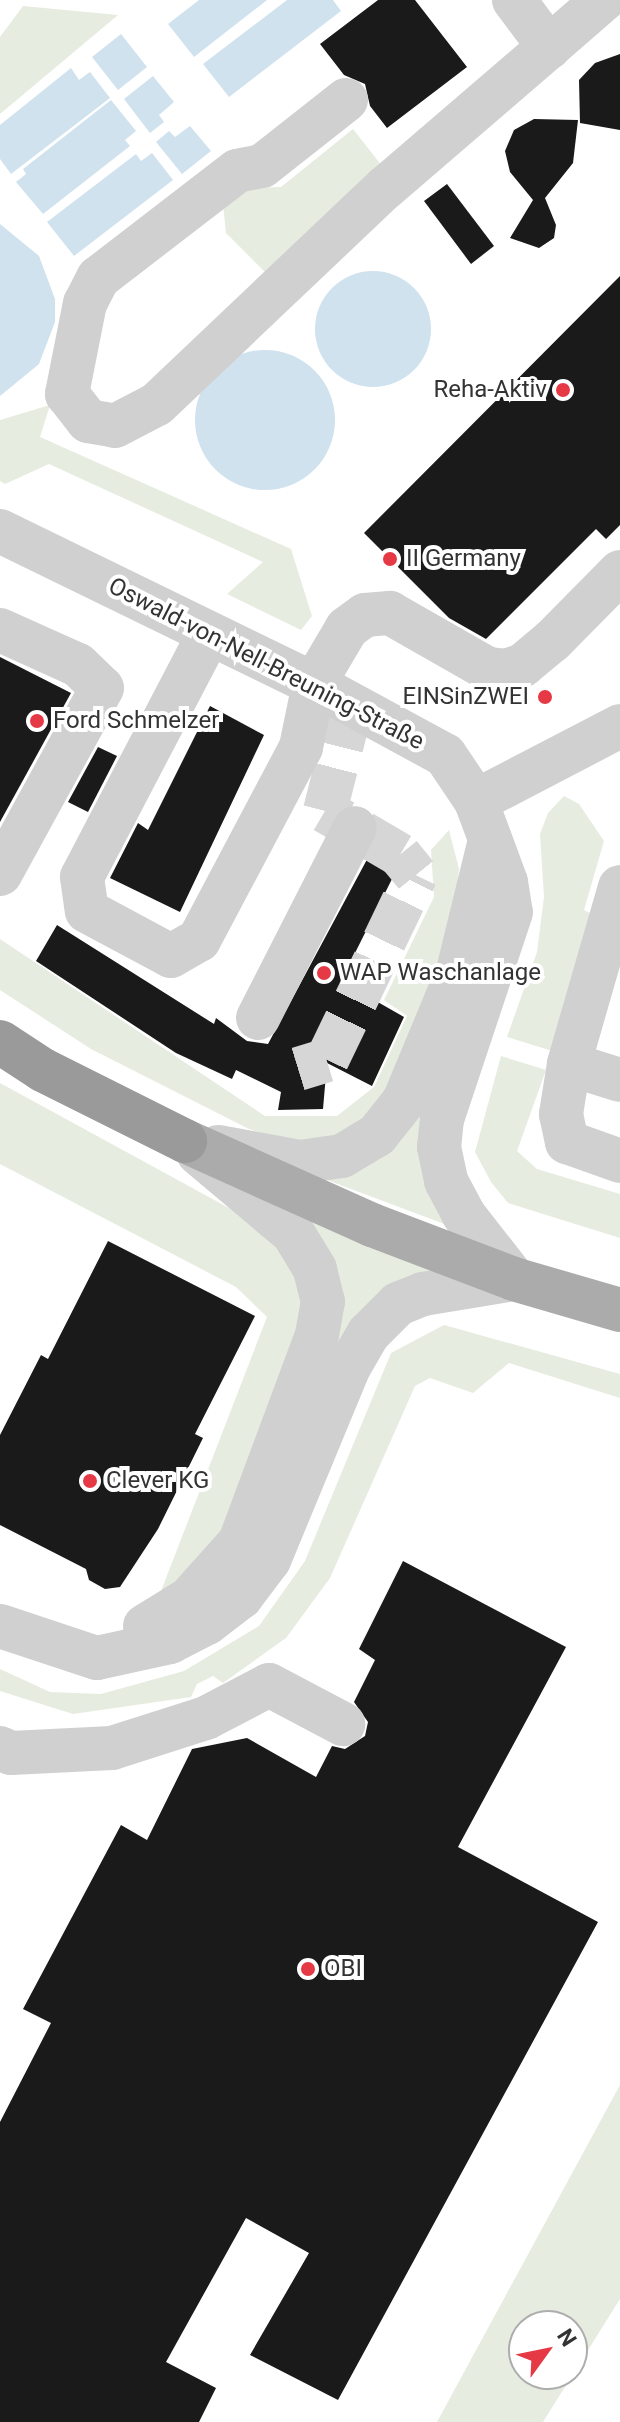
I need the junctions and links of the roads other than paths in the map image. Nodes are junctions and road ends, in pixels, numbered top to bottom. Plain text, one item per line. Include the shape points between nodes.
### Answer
1 (514, 0) edge
2 (603, 0) edge
3 (549, 47) junction
4 (346, 100) dead end
5 (0, 531) edge
6 (620, 572) edge
7 (0, 630) edge
8 (209, 634) junction
9 (314, 684) junction
10 (620, 727) edge
11 (483, 820) junction
12 (355, 828) dead end
13 (0, 874) edge
14 (620, 887) edge
15 (610, 965) edge
16 (258, 1018) dead end
17 (0, 1042) edge
18 (569, 1064) junction
19 (620, 1080) edge
20 (185, 1141) junction
21 (620, 1161) edge
22 (514, 1279) junction
23 (620, 1310) edge
24 (0, 1626) edge
25 (58, 1648) junction
26 (343, 1724) dead end
27 (0, 1748) edge

1 - 3 street
2 - 3 street
3 - 4 street via 385,188 157,404 115,426 88,421 67,394 85,303 98,278 237,171 262,166
5 - 8 street, Oswald-von-Nell-Breuning-Straße
6 - 9 street via 523,665 488,669 390,613 365,615 347,628
7 - 13 street via 78,665 102,688
8 - 9 street, Oswald-von-Nell-Breuning-Straße
8 - 9 street via 82,877 87,911 171,956 199,940 287,774 301,747
9 - 11 street, Oswald-von-Nell-Breuning-Straße via 445,755
10 - 11 street
11 - 20 street via 458,971 404,1101 377,1135 342,1156 300,1162
11 - 22 street, Oswald-von-Nell-Breuning-Straße via 511,912 442,1119 439,1147 446,1181 464,1215
12 - 16 street
14 - 15 street
15 - 18 street
17 - 20 highway via 43,1070
18 - 19 street
18 - 21 street via 561,1114 567,1142
20 - 22 main road via 331,1209
20 - 25 street via 293,1233 315,1269 323,1302 317,1335 240,1542 217,1572 159,1621
22 - 23 main road
22 - 25 street via 423,1294 398,1304 369,1333 349,1367 269,1560 241,1597 170,1642 97,1658
24 - 25 street
26 - 27 street via 269,1685 206,1718 112,1748 11,1753

